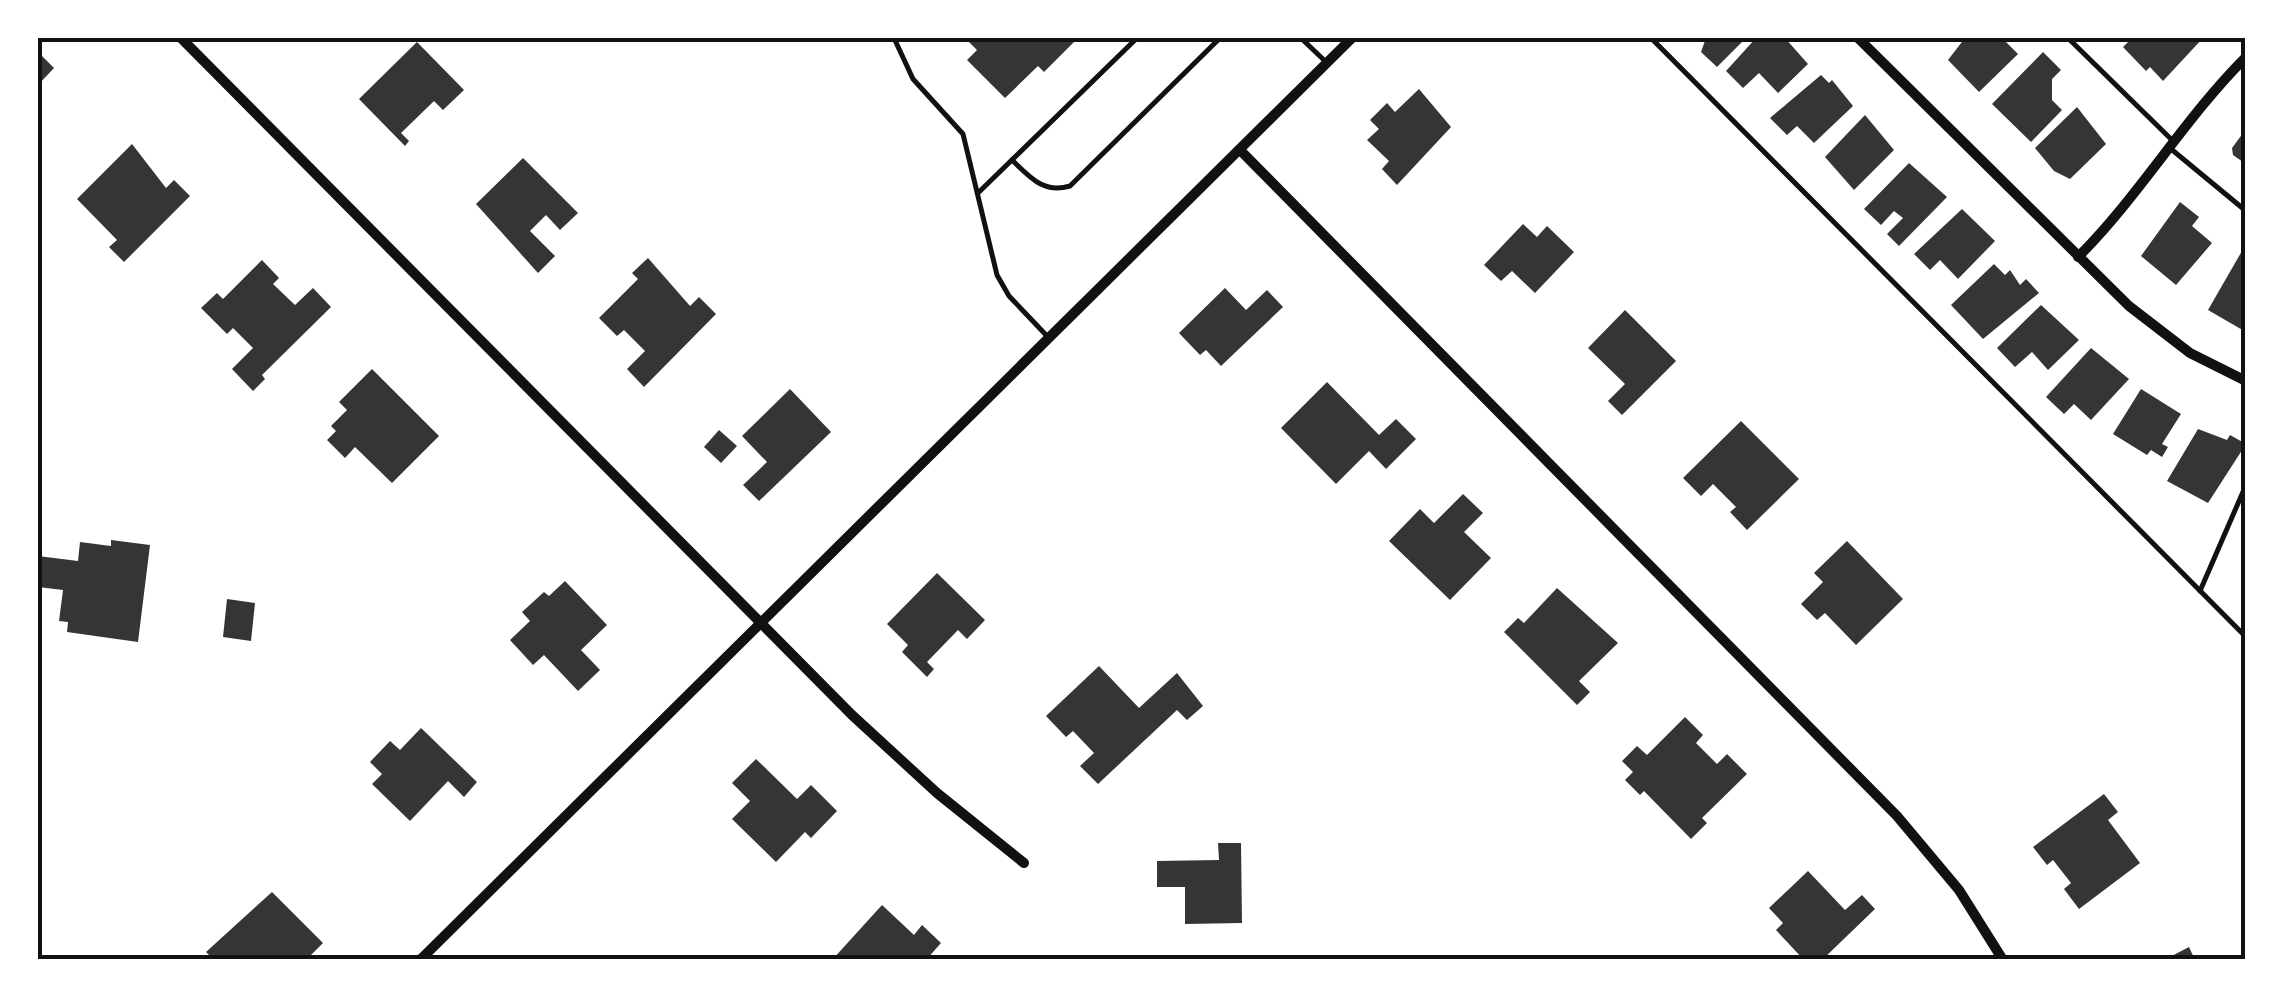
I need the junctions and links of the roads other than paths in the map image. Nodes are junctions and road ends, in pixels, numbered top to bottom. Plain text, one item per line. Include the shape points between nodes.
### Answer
1 (181, 38) edge
2 (894, 38) edge
3 (1137, 38) edge
4 (1220, 38) edge
5 (1301, 38) edge
6 (1352, 38) edge
7 (1651, 38) edge
8 (1858, 38) edge
9 (2068, 38) edge
10 (2246, 57) edge
11 (1327, 63) junction
12 (2173, 146) junction
13 (1240, 150) junction
14 (1012, 160) junction
15 (978, 193) junction
16 (2246, 211) edge
17 (2078, 257) junction
18 (1050, 338) junction
19 (2246, 381) edge
20 (2246, 485) edge
21 (2200, 591) junction
22 (760, 622) junction
23 (2246, 637) edge
24 (1024, 863) dead end
25 (420, 960) edge
26 (2002, 960) edge

1 - 22 street
2 - 15 lane via 913,80 962,134
3 - 14 lane
4 - 14 lane via 1070,186 1038,185
5 - 11 lane
6 - 11 street
7 - 21 lane
8 - 17 street
9 - 12 lane
10 - 12 street
11 - 13 street
12 - 16 lane
12 - 17 street
13 - 18 street
13 - 26 street via 1897,816 1959,890
14 - 15 lane
15 - 18 lane via 997,275
17 - 19 street via 2190,353
18 - 22 street
20 - 21 lane
21 - 23 lane
22 - 24 street via 894,754
22 - 25 street

